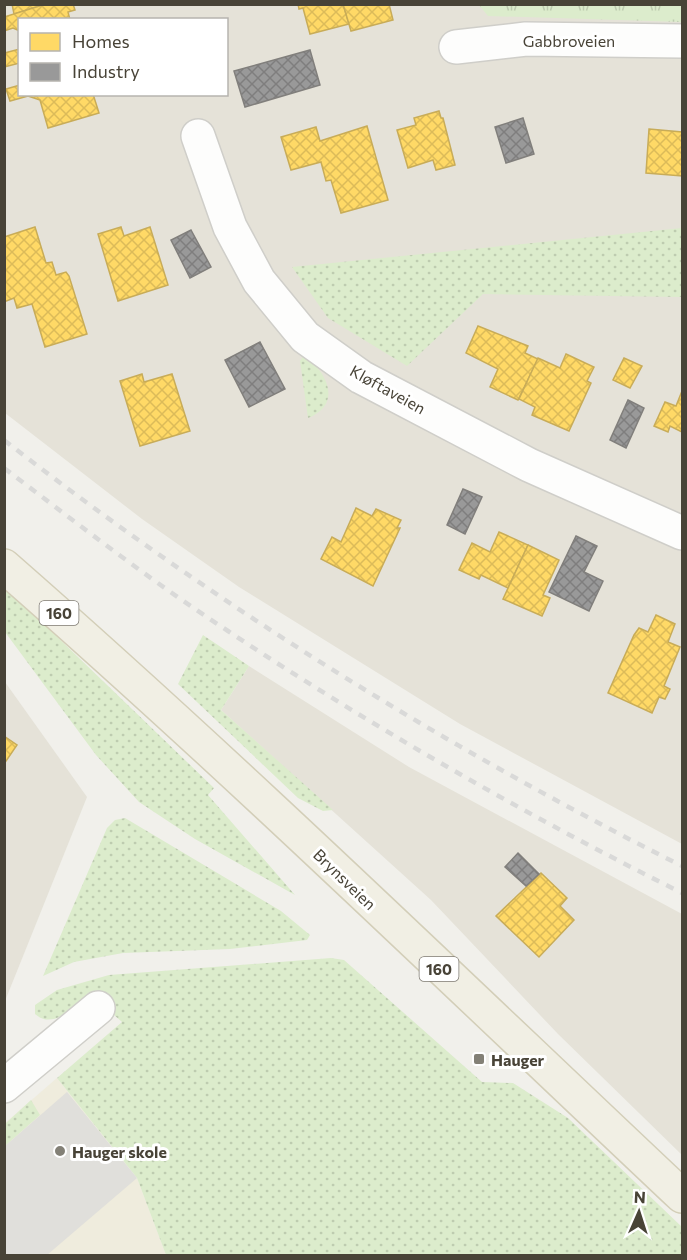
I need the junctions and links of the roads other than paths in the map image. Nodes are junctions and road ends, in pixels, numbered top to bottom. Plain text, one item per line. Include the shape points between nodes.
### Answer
1 (682, 41) edge
2 (456, 47) dead end
3 (198, 136) dead end
4 (682, 533) edge
5 (4, 566) edge
6 (98, 1008) dead end
7 (4, 1086) edge
8 (682, 1196) edge

1 - 2 street, Gabbroveien via 526,39
3 - 4 street, Kløftaveien via 230,227 259,281 304,337 361,377 519,459
5 - 8 main road, Brynsveien / 160 via 113,661
6 - 7 street

